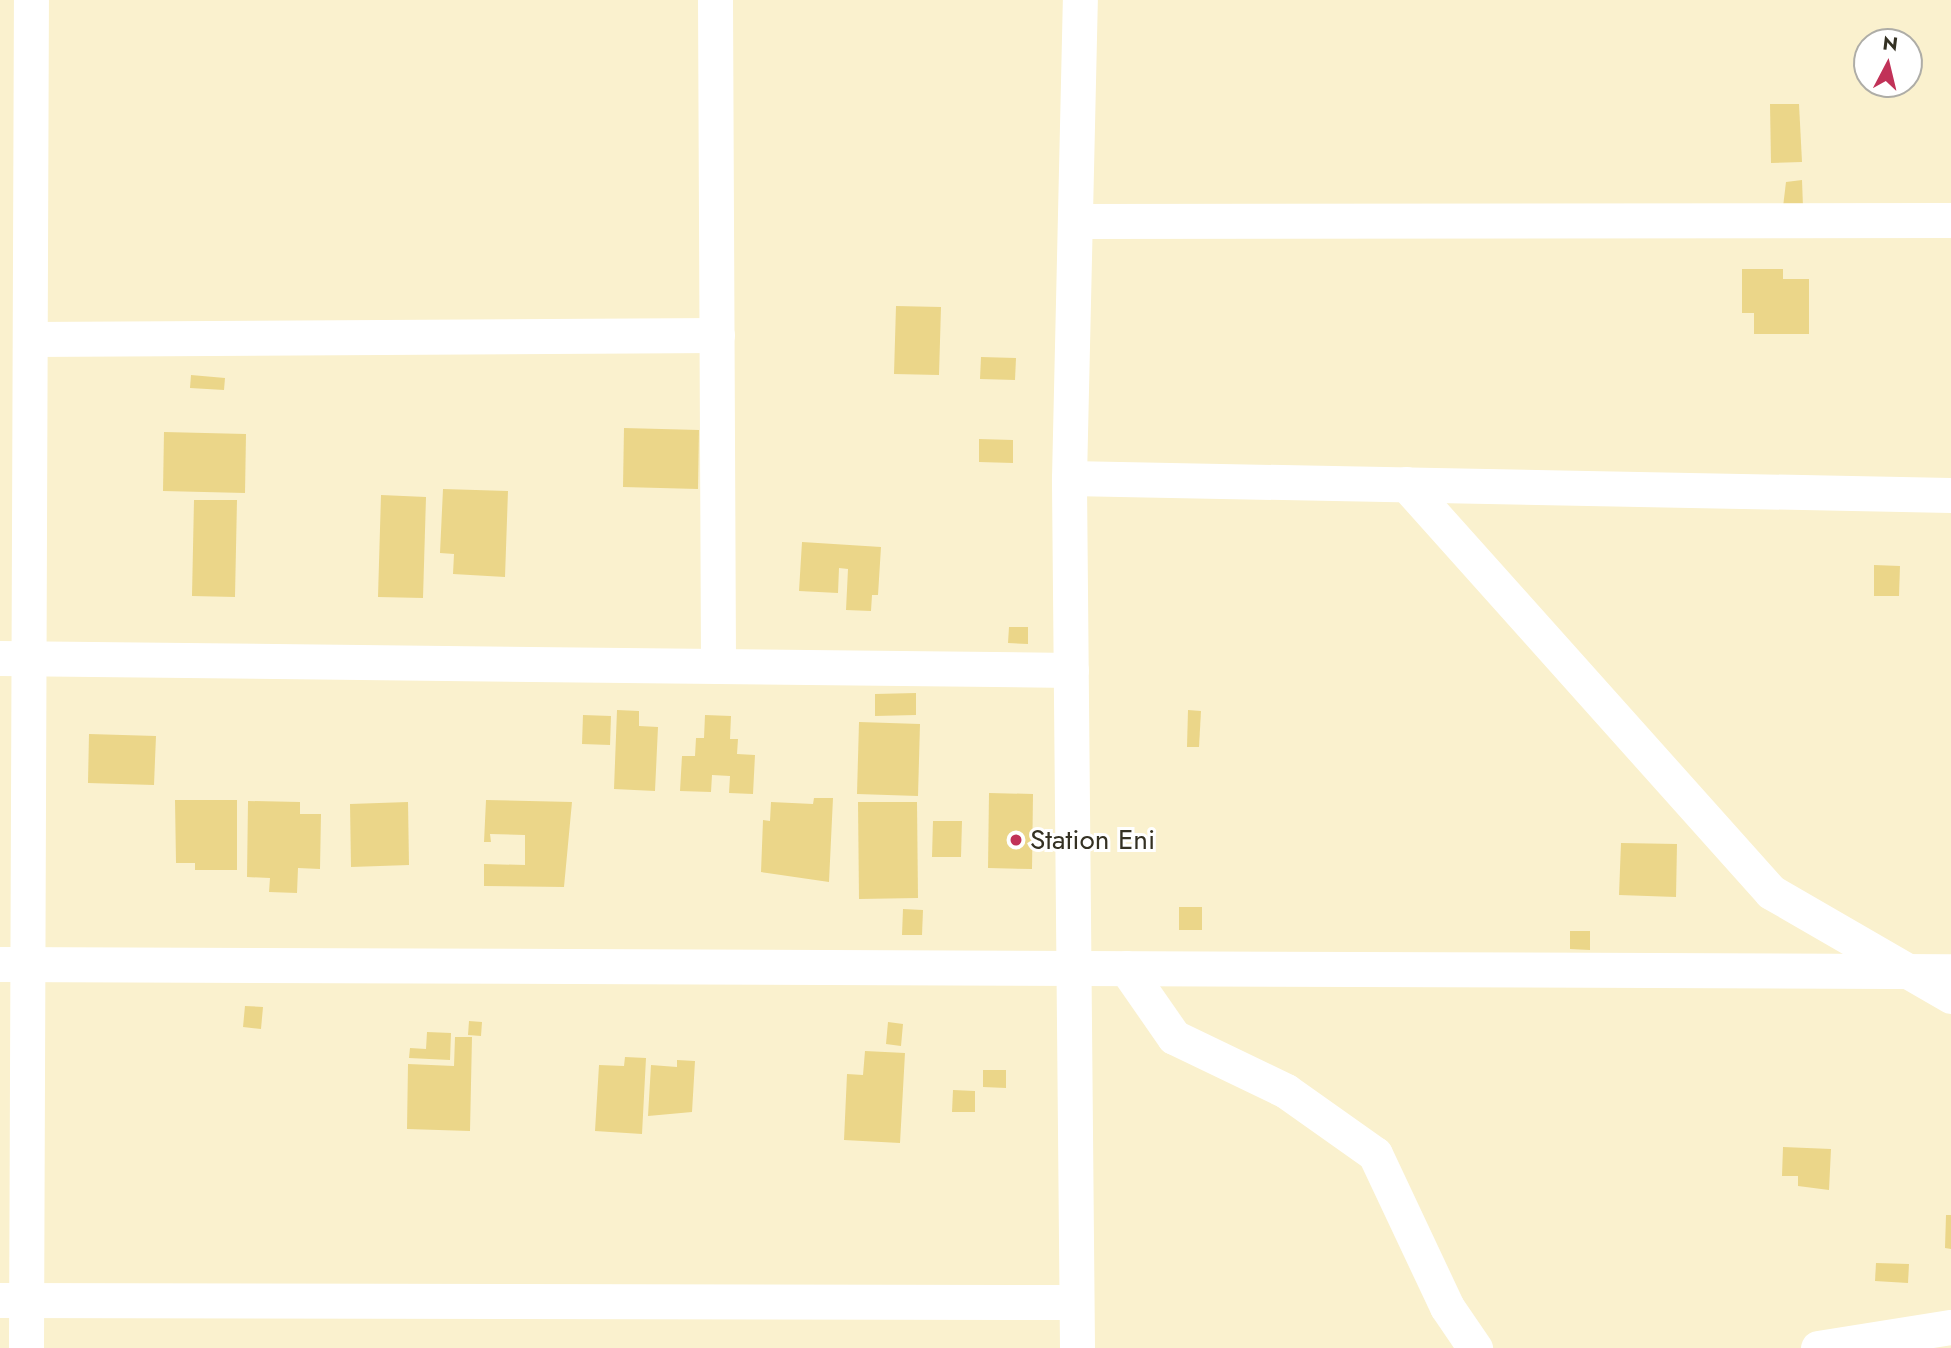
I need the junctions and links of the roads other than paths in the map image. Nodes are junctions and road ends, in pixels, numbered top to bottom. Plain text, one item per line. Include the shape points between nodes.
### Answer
1 (31, 0) edge
2 (715, 0) edge
3 (1080, 0) edge
4 (1951, 220) edge
5 (1075, 221) junction
6 (716, 335) junction
7 (31, 340) junction
8 (1069, 478) junction
9 (1406, 484) junction
10 (1951, 495) edge
11 (15, 658) edge
12 (718, 666) junction
13 (1070, 670) junction
14 (14, 964) edge
15 (1072, 968) junction
16 (1126, 968) junction
17 (1913, 971) junction
18 (1951, 971) edge
19 (1951, 996) edge
20 (13, 1300) edge
21 (1076, 1302) junction
22 (1951, 1327) edge
23 (26, 1348) edge
24 (1076, 1348) edge
25 (1475, 1348) edge
26 (1818, 1348) edge

1 - 7 street
2 - 6 street
3 - 5 street
4 - 5 street
5 - 8 street
6 - 7 street
6 - 12 street
7 - 11 street
8 - 9 street
8 - 13 street
9 - 10 street
9 - 17 street via 1771,892
11 - 12 street
11 - 14 street
12 - 13 street
13 - 15 street
14 - 15 street
14 - 20 street
15 - 16 street
15 - 21 street
16 - 17 street
16 - 25 street via 1174,1037 1286,1091 1375,1154 1447,1307
17 - 18 street
17 - 19 street
20 - 21 street
20 - 23 street
21 - 24 street
22 - 26 street

